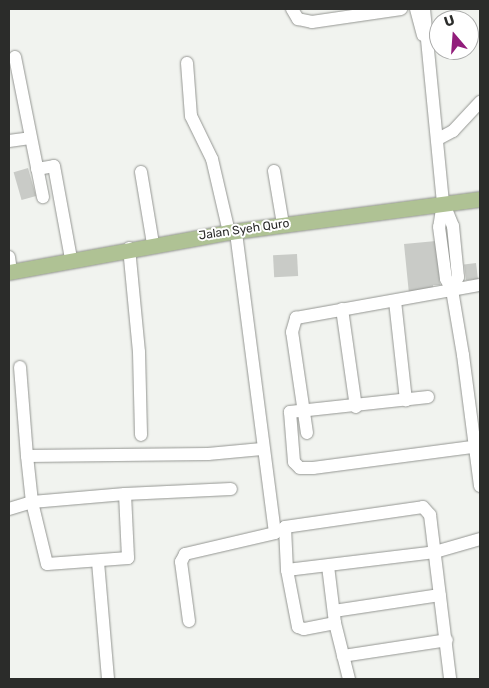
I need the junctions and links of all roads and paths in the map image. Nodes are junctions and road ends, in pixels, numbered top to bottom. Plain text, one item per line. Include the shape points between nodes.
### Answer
1 (292, 9) edge
2 (401, 9) edge
3 (416, 9) edge
4 (424, 9) edge
5 (349, 13) edge
6 (425, 39) junction
7 (15, 57) dead end
8 (187, 63) dead end
9 (480, 102) edge
10 (30, 138) junction
11 (438, 139) junction
12 (9, 142) edge
13 (37, 169) junction
14 (274, 171) dead end
15 (141, 172) dead end
16 (43, 197) dead end
17 (480, 199) edge
18 (443, 203) junction
19 (283, 224) junction
20 (233, 231) junction
21 (153, 244) junction
22 (129, 248) junction
23 (70, 259) junction
24 (10, 267) edge
25 (480, 285) edge
26 (452, 290) junction
27 (395, 301) junction
28 (342, 309) junction
29 (20, 367) dead end
30 (428, 398) dead end
31 (406, 400) junction
32 (356, 406) junction
33 (22, 407) junction
34 (9, 408) edge
35 (304, 412) junction
36 (306, 433) dead end
37 (141, 435) dead end
38 (478, 446) edge
39 (262, 449) junction
40 (27, 456) junction
41 (480, 486) edge
42 (232, 489) dead end
43 (125, 494) junction
44 (32, 502) junction
45 (9, 509) edge
46 (480, 539) edge
47 (435, 552) junction
48 (98, 562) junction
49 (328, 566) junction
50 (287, 570) junction
51 (440, 595) junction
52 (335, 617) junction
53 (190, 622) dead end
54 (447, 640) junction
55 (343, 656) junction
56 (108, 679) edge
57 (349, 679) edge
58 (450, 679) edge

1 - 5 street via 294,16 303,21
2 - 5 street
3 - 6 street
4 - 6 street
6 - 11 street
7 - 10 street
8 - 20 street via 191,116 212,159
9 - 11 street via 453,131
10 - 12 street
10 - 13 street
11 - 18 street
13 - 16 street
13 - 23 street via 54,166
14 - 19 street
15 - 21 street
17 - 18 main road, Jalan Syeh Quro
18 - 19 main road, Jalan Syeh Quro
18 - 26 street via 439,227 446,279
19 - 20 main road, Jalan Syeh Quro
20 - 21 main road, Jalan Syeh Quro
20 - 39 street
21 - 22 main road, Jalan Syeh Quro
22 - 23 main road, Jalan Syeh Quro
22 - 37 street via 140,352
23 - 24 main road, Jalan Syeh Quro
25 - 26 street
26 - 27 street
26 - 38 street
27 - 28 street
27 - 31 street
28 - 32 street
28 - 35 street via 302,315 292,324
29 - 33 street
30 - 31 street
31 - 32 street
32 - 35 street
33 - 34 street
33 - 40 street
35 - 36 street
35 - 38 street via 288,414 294,462 300,468
38 - 41 street
39 - 40 street via 208,454
39 - 53 street via 275,533 185,554 181,562
40 - 44 street
42 - 43 street
43 - 44 street
43 - 48 street via 130,556 121,561
44 - 45 street
44 - 48 street via 47,564
46 - 47 street
47 - 49 street
47 - 50 street via 430,515 423,507 287,526 284,530
47 - 51 street
48 - 56 street
49 - 50 street
49 - 52 street
50 - 52 street via 298,627 302,630
51 - 52 street
51 - 54 street
52 - 55 street
54 - 55 street
54 - 58 street
55 - 57 street

